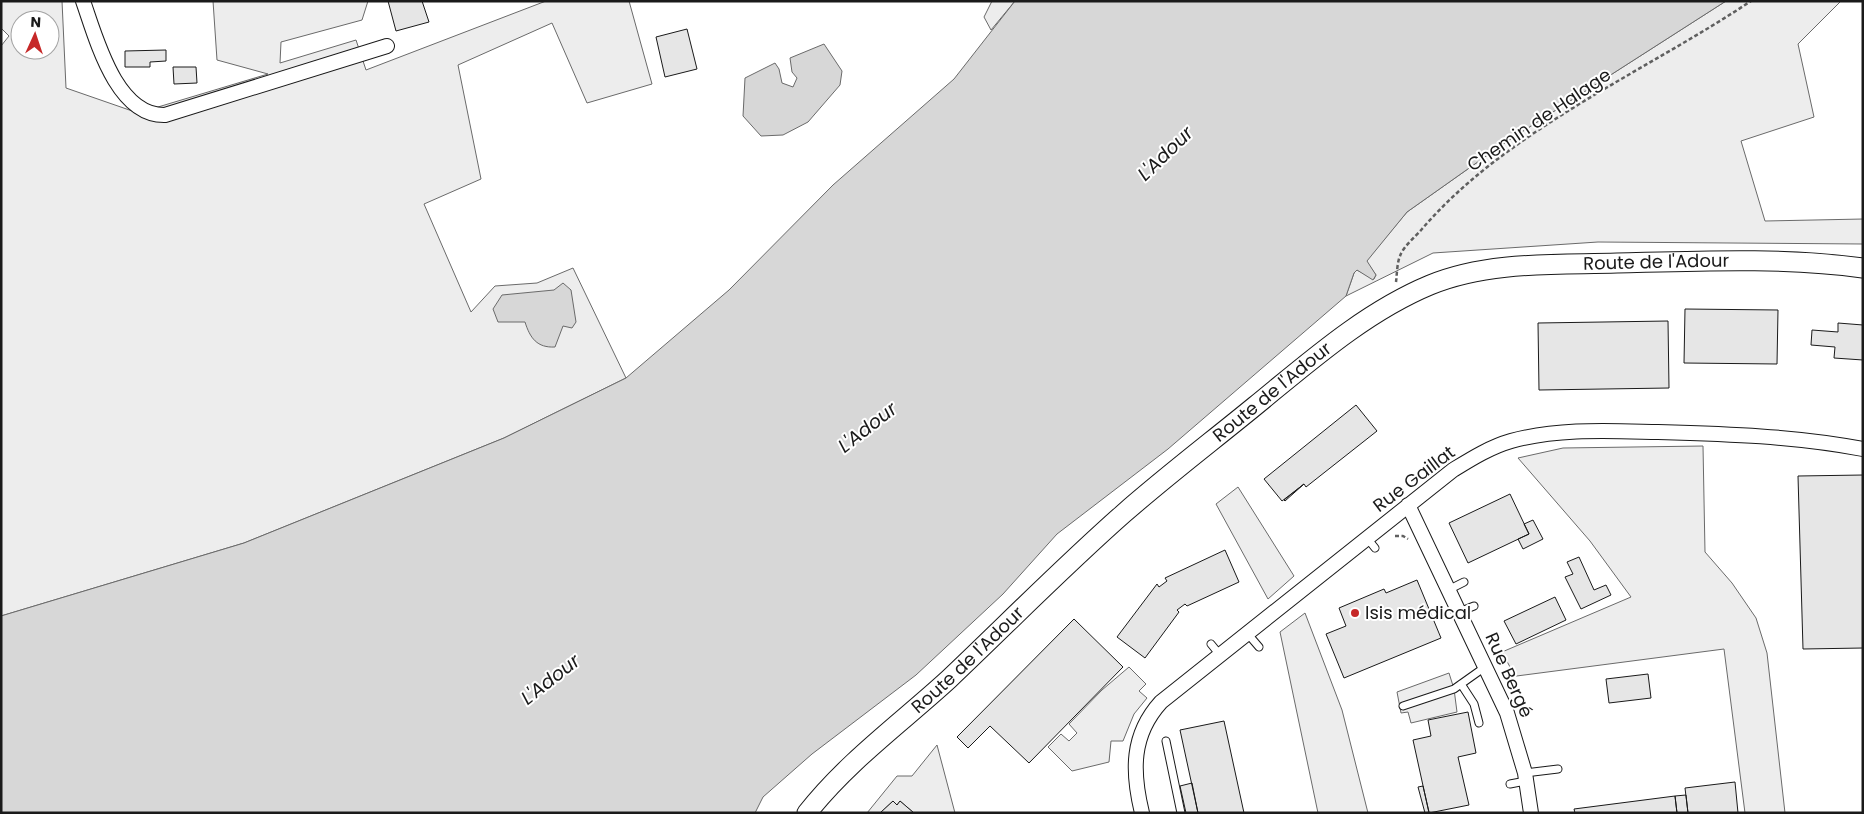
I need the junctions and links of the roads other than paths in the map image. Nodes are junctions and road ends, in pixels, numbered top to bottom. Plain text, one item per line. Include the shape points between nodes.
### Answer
1 (83, 1) edge
2 (387, 46) dead end
3 (1863, 268) edge
4 (1863, 449) edge
5 (1408, 505) junction
6 (1464, 582) dead end
7 (1448, 590) junction
8 (1474, 606) dead end
9 (1459, 612) junction
10 (1247, 633) junction
11 (1259, 647) dead end
12 (1486, 667) junction
13 (1461, 684) junction
14 (1403, 706) dead end
15 (1479, 723) dead end
16 (1166, 741) dead end
17 (1558, 769) dead end
18 (1526, 777) junction
19 (1510, 784) dead end
20 (807, 813) edge
21 (1142, 813) edge
22 (1181, 813) edge
23 (1531, 813) edge

1 - 2 street via 106,64 119,88 155,116
3 - 20 main road, Route de l'Adour via 1769,261 1491,269 1430,285 1393,303 1300,370 1125,512 947,680 857,759
4 - 5 street, Rue Gaillat via 1816,440 1731,434 1606,431 1543,434 1511,441 1480,454 1453,470
5 - 7 street, Rue Bergé
5 - 10 street, Rue Gaillat via 1371,543
6 - 7 lane
7 - 9 street, Rue Bergé
8 - 9 lane
9 - 12 street, Rue Bergé
10 - 11 lane
10 - 21 street, Rue Gaillat via 1215,649 1161,702 1145,724 1136,761 1135,783
12 - 13 lane
12 - 18 street, Rue Bergé via 1507,714
13 - 14 lane
13 - 15 lane via 1474,704
16 - 22 lane
17 - 18 lane
18 - 19 lane
18 - 23 street, Rue Bergé

